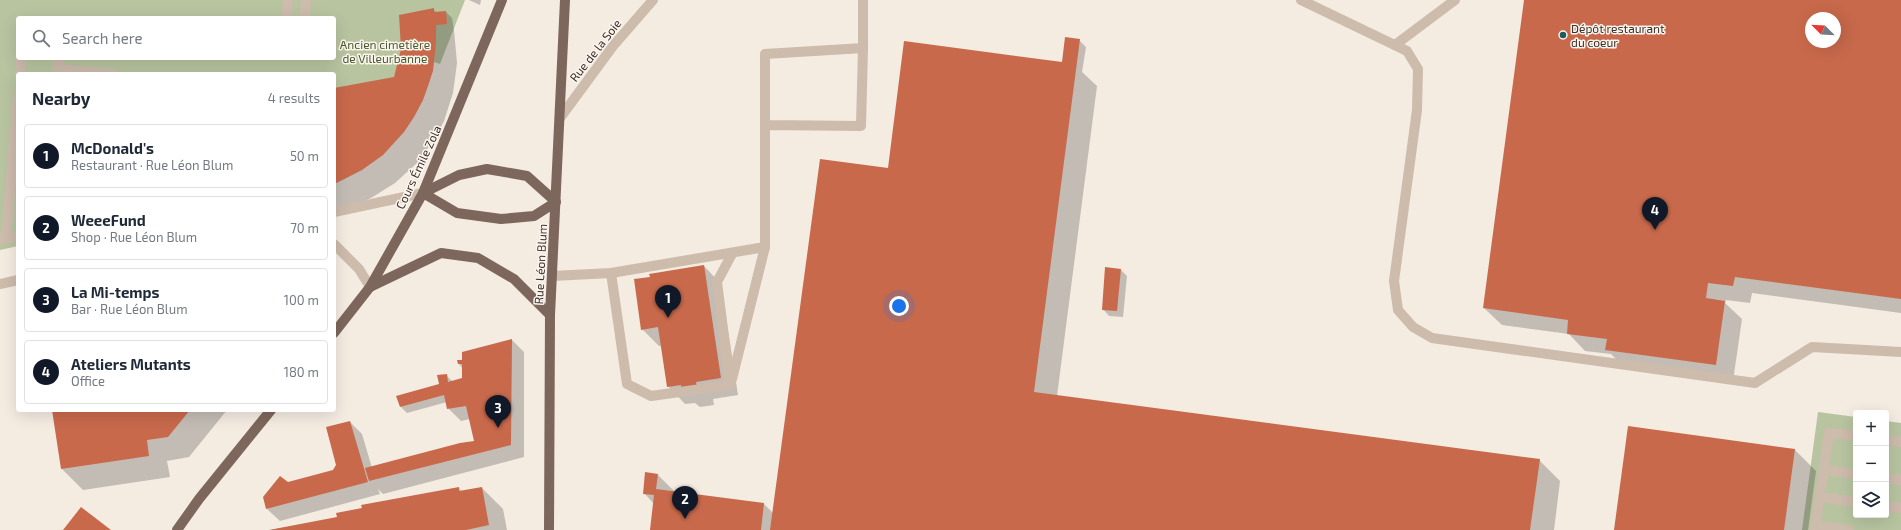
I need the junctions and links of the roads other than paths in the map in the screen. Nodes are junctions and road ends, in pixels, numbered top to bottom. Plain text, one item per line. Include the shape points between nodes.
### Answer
1 (288, 0) edge
2 (306, 0) edge
3 (502, 0) edge
4 (565, 0) edge
5 (653, 0) edge
6 (863, 0) edge
7 (1301, 0) edge
8 (1455, 0) edge
9 (286, 13) dead end
10 (305, 14) dead end
11 (1395, 45) junction
12 (863, 48) junction
13 (21, 60) edge
14 (59, 60) edge
15 (58, 71) edge
16 (20, 72) edge
17 (76, 72) edge
18 (16, 115) edge
19 (560, 118) junction
20 (766, 125) junction
21 (423, 193) junction
22 (556, 202) junction
23 (336, 212) edge
24 (16, 236) edge
25 (3, 239) edge
26 (336, 246) edge
27 (765, 247) junction
28 (732, 254) junction
29 (611, 273) junction
30 (552, 276) junction
31 (16, 280) edge
32 (0, 284) edge
33 (370, 287) junction
34 (550, 315) junction
35 (336, 330) edge
36 (1901, 352) edge
37 (730, 385) junction
38 (270, 412) edge
39 (1853, 436) edge
40 (1889, 440) edge
41 (1901, 442) edge
42 (1824, 470) junction
43 (1853, 474) edge
44 (1889, 478) edge
45 (1901, 480) edge
46 (1820, 497) junction
47 (199, 499) junction
48 (1853, 502) edge
49 (1889, 506) edge
50 (1901, 508) edge
51 (1816, 528) edge
52 (169, 530) edge
53 (177, 530) edge
54 (549, 530) edge
55 (1849, 530) edge

1 - 9 street
2 - 10 street
3 - 21 main road, Cours Émile Zola
4 - 19 main road, Rue Léon Blum
5 - 19 street, Rue de la Soie via 613,46
6 - 12 street
7 - 11 street
8 - 11 street
11 - 36 street via 1407,51 1418,69 1417,110 1394,281 1398,310 1413,327 1432,338 1755,383 1812,347
12 - 20 street via 765,54
12 - 20 street via 861,126
13 - 16 street
14 - 15 street
15 - 17 street
18 - 25 street
19 - 22 main road, Rue Léon Blum
20 - 27 street
21 - 22 main road via 457,213 501,219 534,216
21 - 22 main road via 459,175 487,169 527,176
21 - 23 street
21 - 33 main road, Cours Émile Zola
22 - 30 main road, Rue Léon Blum
24 - 25 street
26 - 33 street via 359,269
27 - 28 street
27 - 37 street
28 - 29 street
28 - 37 street via 717,282
29 - 30 street
29 - 37 street via 627,384 651,396
30 - 34 main road, Rue Léon Blum
31 - 32 street
33 - 34 main road via 441,253 478,258 514,279
33 - 35 main road, Cours Émile Zola
34 - 54 main road, Rue Léon Blum
38 - 47 main road
39 - 42 street via 1829,433
40 - 41 street
42 - 43 street
42 - 46 street
44 - 45 street
46 - 48 street
46 - 51 street
47 - 52 main road
47 - 53 main road
49 - 50 street
51 - 55 street

